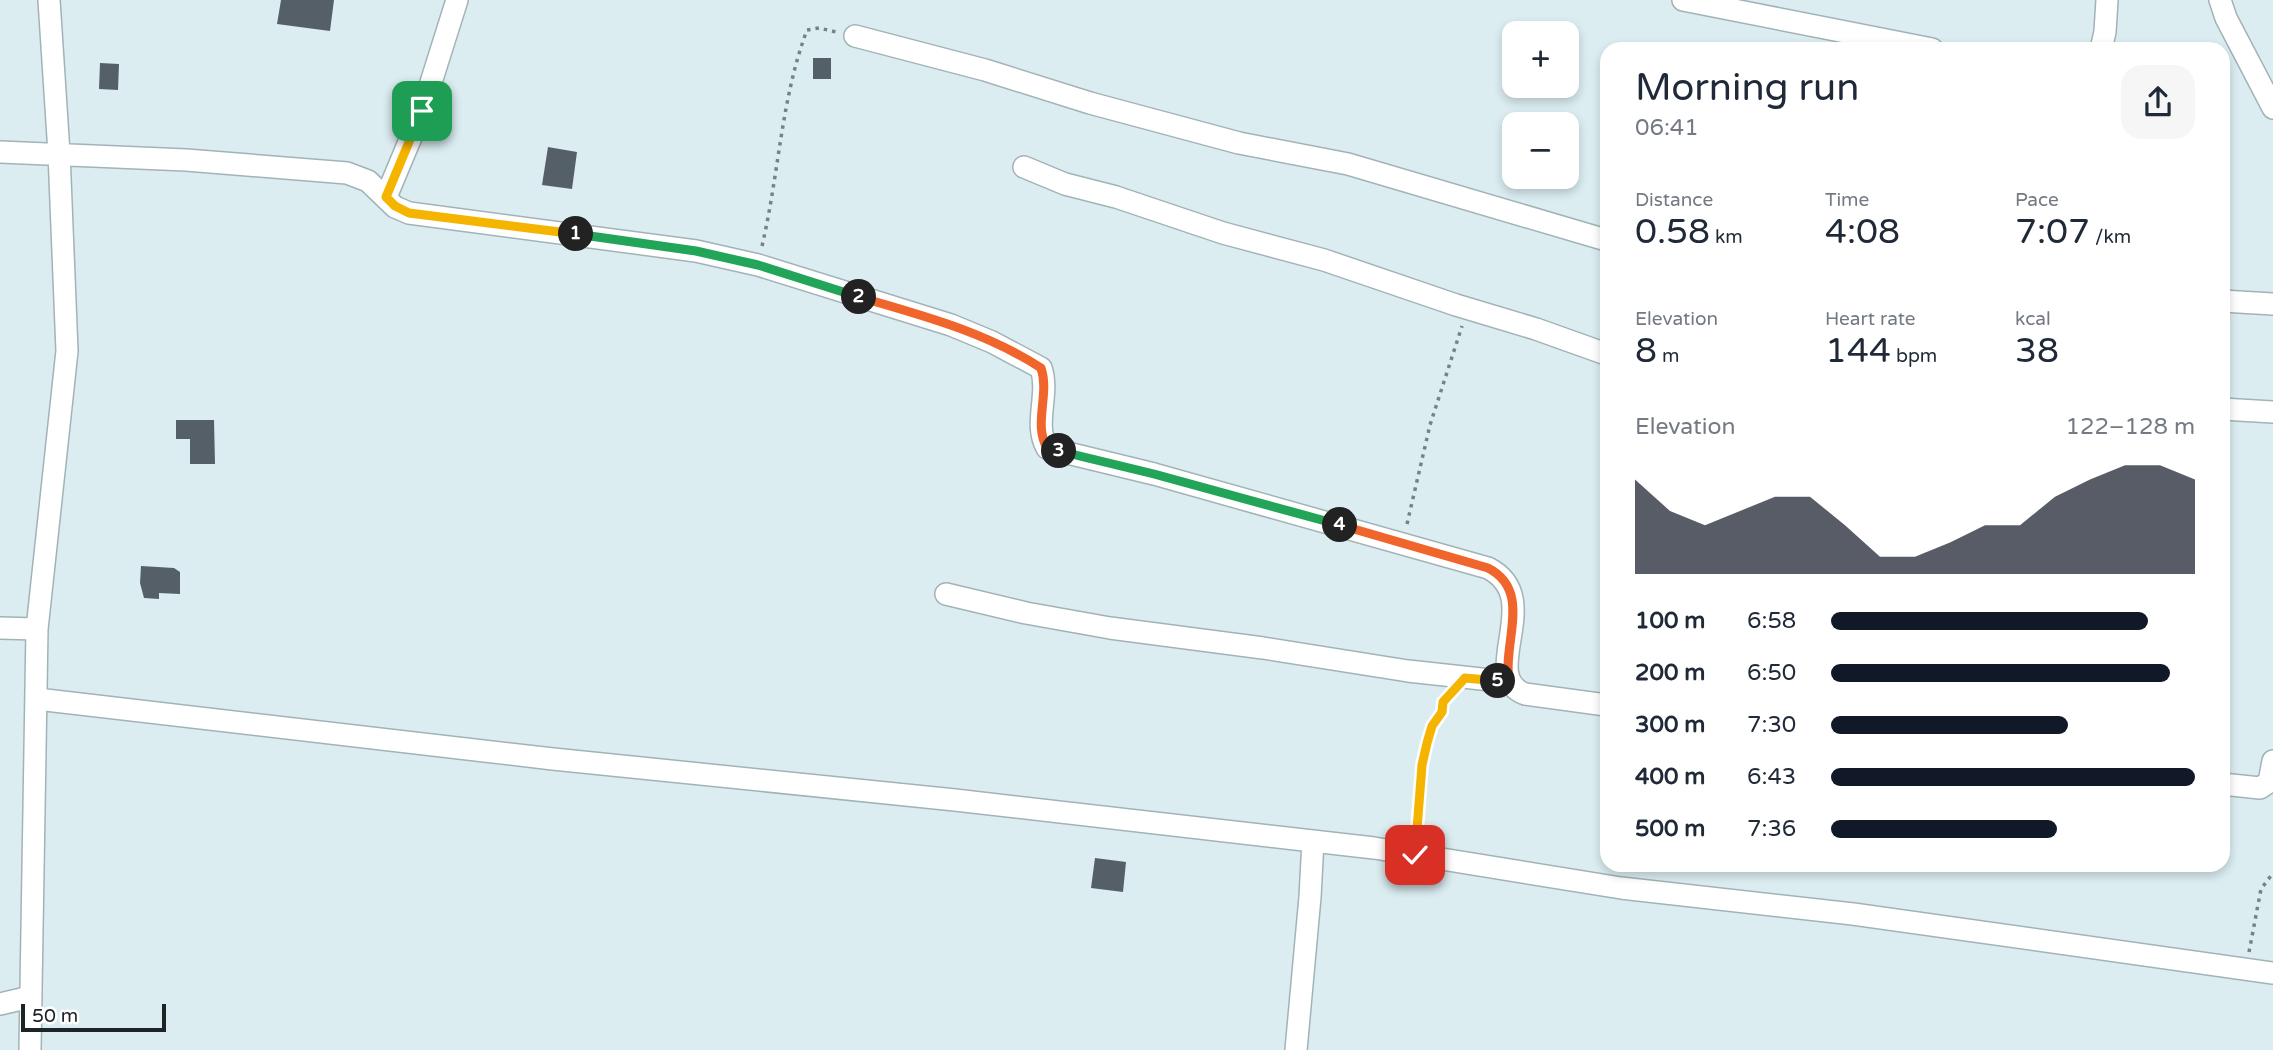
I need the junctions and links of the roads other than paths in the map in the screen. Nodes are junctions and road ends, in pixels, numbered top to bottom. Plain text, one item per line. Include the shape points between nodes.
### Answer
1 (49, 0) edge
2 (457, 0) edge
3 (1683, 0) edge
4 (2107, 0) edge
5 (2220, 0) edge
6 (855, 36) road end
7 (1897, 42) edge
8 (2103, 42) edge
9 (2273, 108) edge
10 (0, 152) edge
11 (60, 153) junction
12 (1024, 167) dead end
13 (386, 197) junction
14 (1600, 238) edge
15 (2230, 301) edge
16 (2273, 304) edge
17 (1600, 352) edge
18 (2230, 409) edge
19 (2273, 412) edge
20 (946, 594) dead end
21 (0, 628) edge
22 (37, 629) junction
23 (1509, 682) junction
24 (37, 699) junction
25 (1600, 704) edge
26 (2273, 761) edge
27 (2230, 785) edge
28 (1313, 841) junction
29 (2273, 973) edge
30 (30, 997) junction
31 (0, 1004) edge
32 (30, 1050) edge
33 (1296, 1050) edge

1 - 11 street
2 - 13 street via 422,111
3 - 7 street
4 - 8 street
5 - 9 street
6 - 14 street via 1239,143 1348,163
10 - 11 street
11 - 13 street via 347,173 368,181
11 - 22 street via 67,351
12 - 17 street via 1065,184 1324,261
13 - 23 street via 409,213 696,251 758,265 951,325 1041,368 1041,429 1047,448 1399,542 1501,575 1513,601
15 - 16 street
18 - 19 street
20 - 23 street via 1110,628
21 - 22 street
22 - 24 street
23 - 25 street via 1525,694
24 - 28 street
24 - 30 street
26 - 27 street via 2269,782 2260,789
28 - 29 street via 1621,888 1853,914
28 - 33 street
30 - 31 street
30 - 32 street

